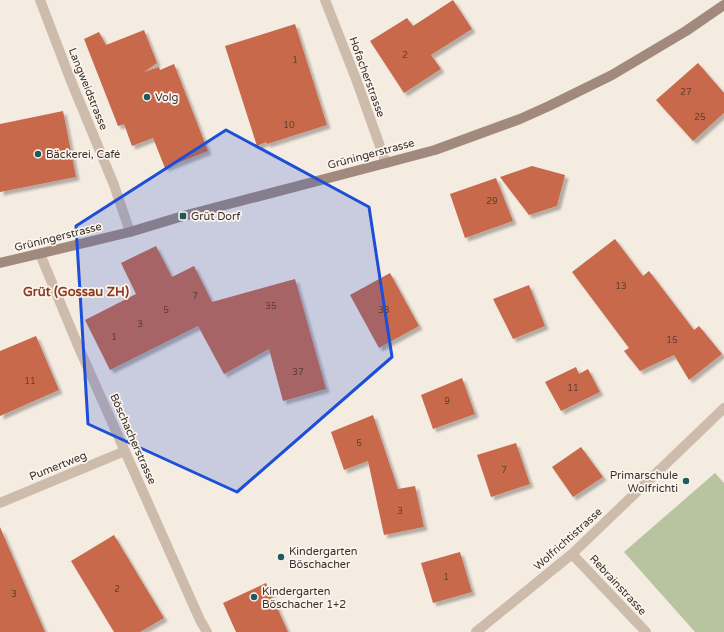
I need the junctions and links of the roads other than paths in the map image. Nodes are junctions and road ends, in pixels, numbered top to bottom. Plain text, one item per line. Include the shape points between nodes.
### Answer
1 (40, 0) edge
2 (325, 0) edge
3 (724, 5) edge
4 (386, 163) junction
5 (130, 232) junction
6 (40, 254) junction
7 (0, 263) edge
8 (724, 408) edge
9 (125, 451) junction
10 (0, 503) edge
11 (572, 554) junction
12 (207, 632) edge
13 (476, 632) edge
14 (646, 632) edge

1 - 5 street, Langweidstrasse via 114,185
2 - 4 street, Hofacherstrasse
3 - 4 main road, Grüningerstrasse via 612,76 549,106 435,150
4 - 5 main road, Grüningerstrasse
5 - 6 main road, Grüningerstrasse
6 - 7 main road, Grüningerstrasse
6 - 9 street, Böschacherstrasse
8 - 11 street, Wolfrichtistrasse
9 - 10 street, Pumertweg
9 - 12 street, Böschacherstrasse
11 - 13 street, Wolfrichtistrasse
11 - 14 street, Rebrainstrasse

